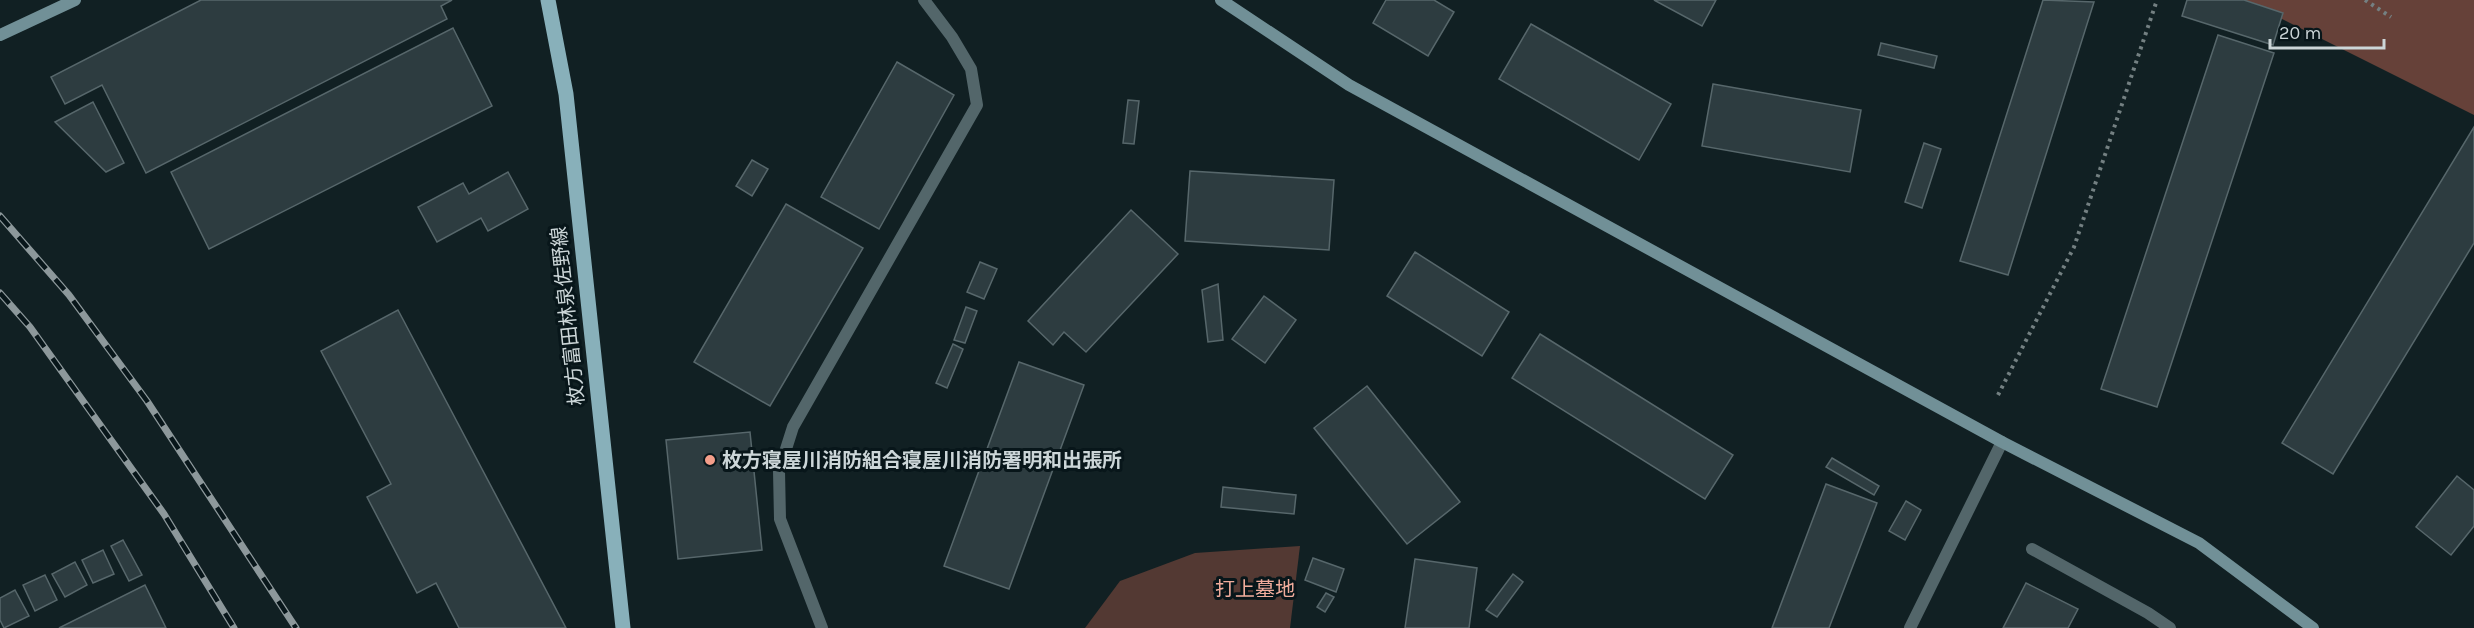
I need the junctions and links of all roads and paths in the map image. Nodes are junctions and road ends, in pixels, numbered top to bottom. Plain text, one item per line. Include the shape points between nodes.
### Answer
1 (75, 0) edge
2 (548, 0) edge
3 (924, 0) edge
4 (1221, 0) edge
5 (2157, 0) edge
6 (2365, 0) edge
7 (58, 2) edge
8 (2391, 16) dead end
9 (0, 35) edge
10 (1998, 395) dead end
11 (2002, 442) junction
12 (2032, 549) dead end
13 (623, 628) edge
14 (822, 628) edge
15 (1910, 628) edge
16 (2170, 628) edge
17 (2313, 628) edge

1 - 7 street
2 - 13 main road, 枚方富田林泉佐野線 via 566,94
3 - 14 street via 971,69 977,105 793,427 779,471 780,519
4 - 11 street via 1349,85
5 - 10 path via 2074,247
6 - 8 path
7 - 9 street
11 - 15 street
11 - 17 street via 2199,543
12 - 16 street

